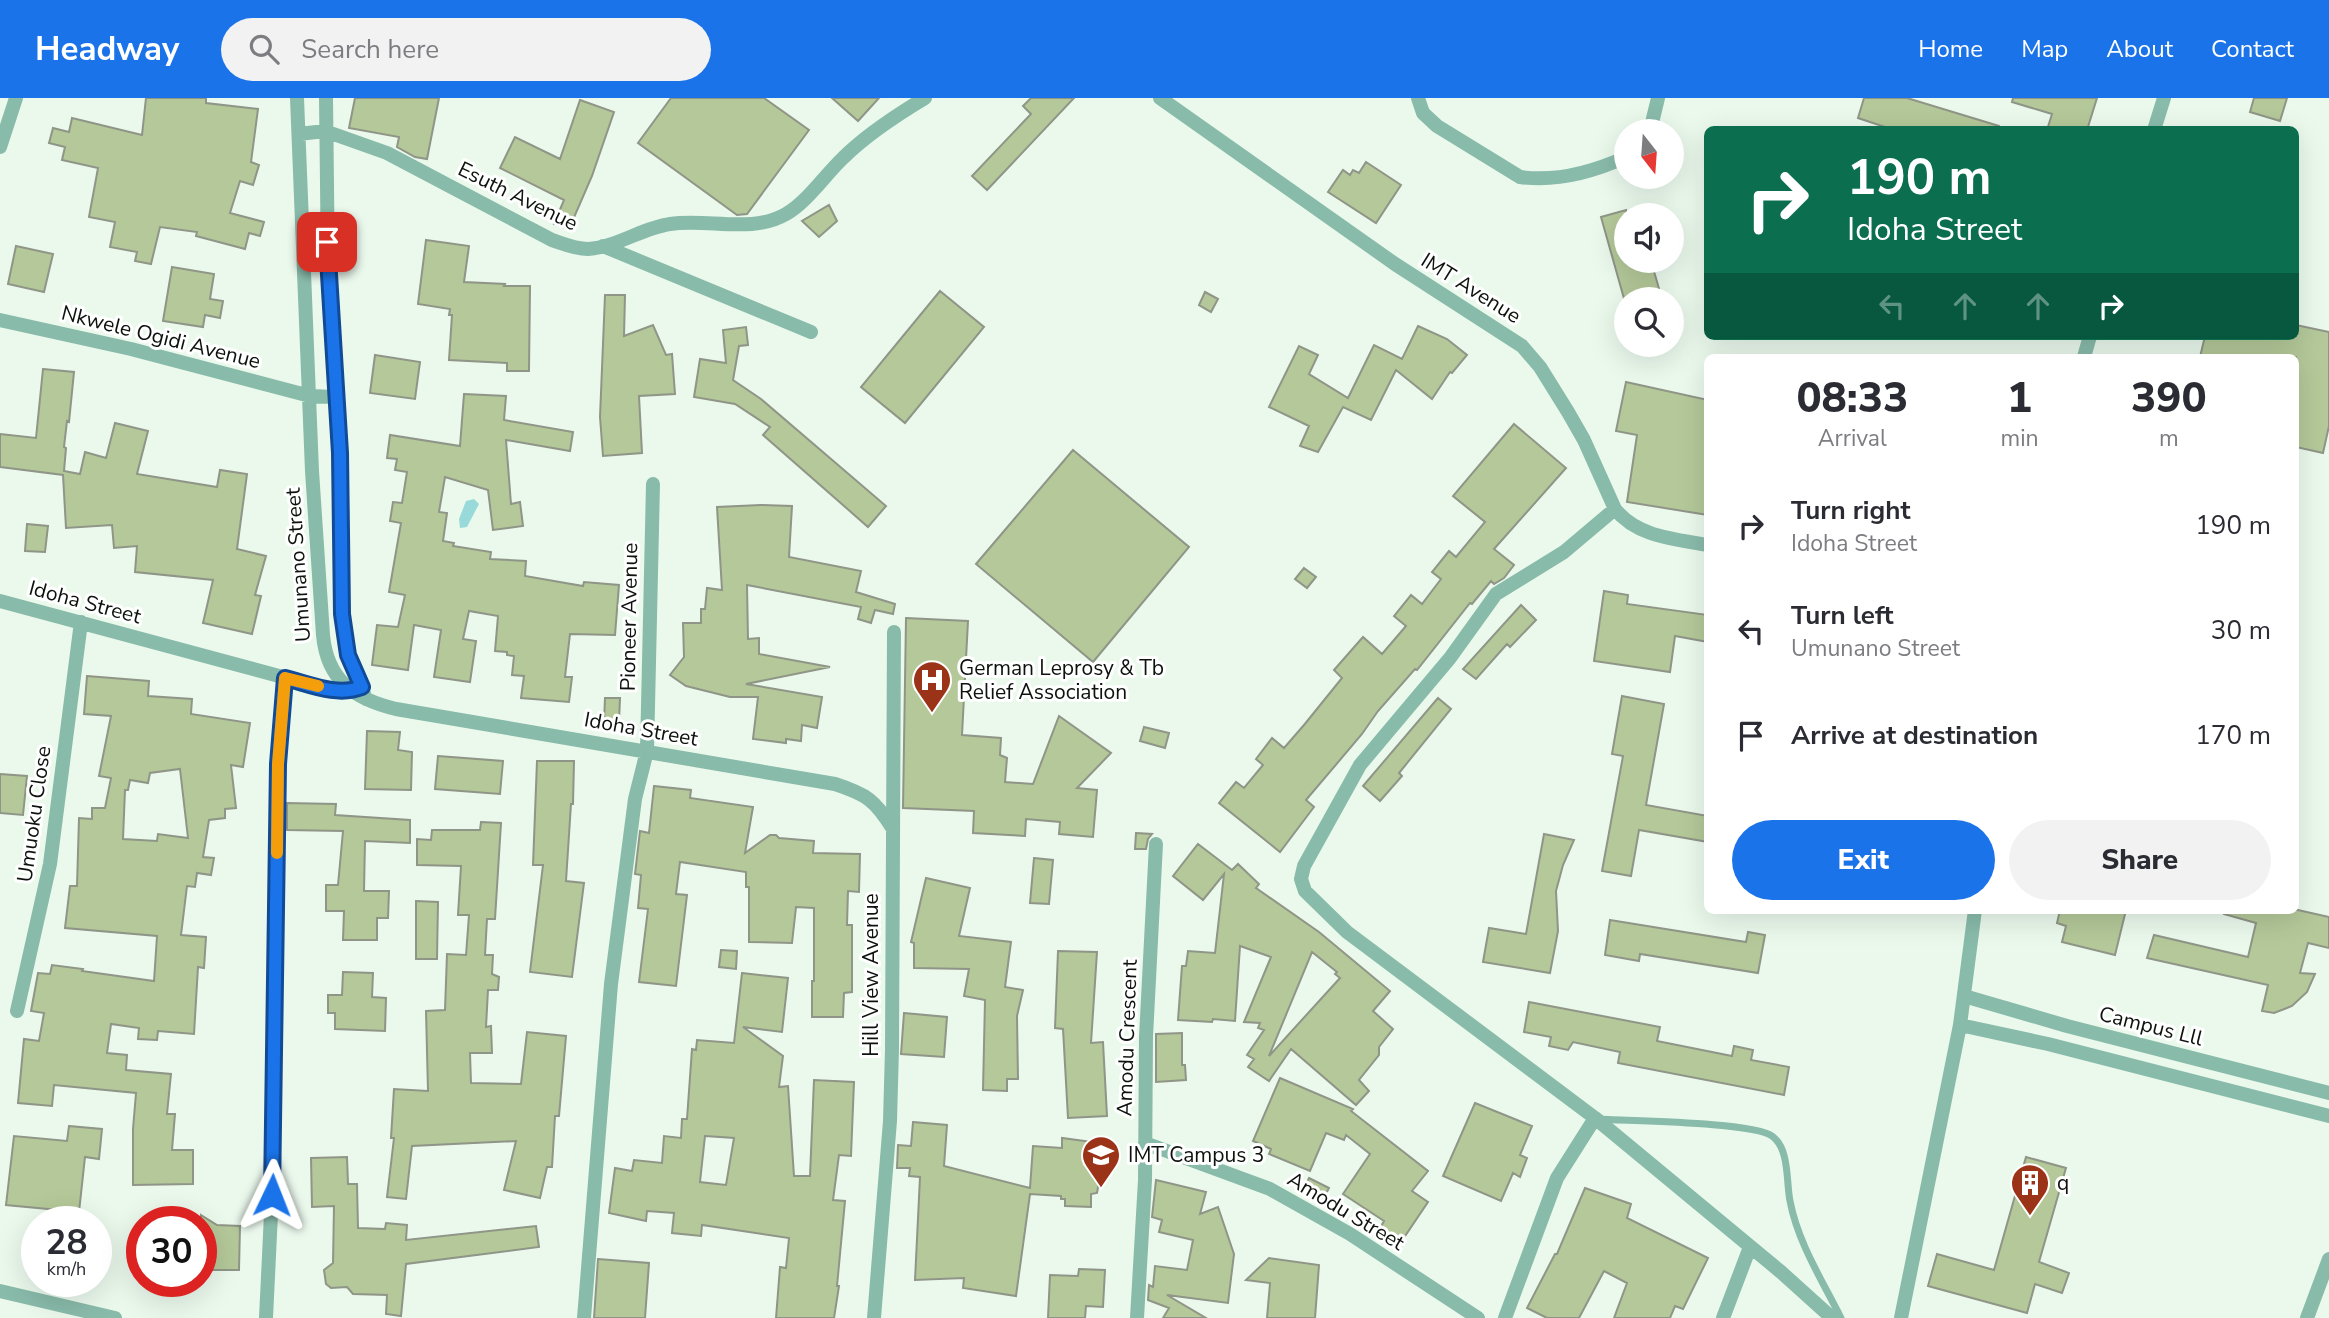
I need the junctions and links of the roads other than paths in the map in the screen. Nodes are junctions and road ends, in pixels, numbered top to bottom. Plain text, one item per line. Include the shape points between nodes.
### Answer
1 (16, 98) edge
2 (298, 98) edge
3 (326, 98) edge
4 (925, 98) edge
5 (1160, 98) edge
6 (1419, 98) edge
7 (1658, 98) edge
8 (2164, 98) edge
9 (1654, 119) edge
10 (2155, 126) edge
11 (325, 131) junction
12 (299, 134) junction
13 (0, 147) edge
14 (1614, 163) edge
15 (603, 246) junction
16 (0, 320) edge
17 (811, 332) dead end
18 (310, 396) junction
19 (335, 397) junction
20 (653, 484) dead end
21 (1615, 509) junction
22 (1704, 544) edge
23 (0, 601) edge
24 (81, 622) junction
25 (894, 632) dead end
26 (285, 678) junction
27 (359, 693) junction
28 (647, 751) junction
29 (893, 828) junction
30 (1156, 844) dead end
31 (1974, 914) edge
32 (1964, 996) junction
33 (17, 1012) dead end
34 (1960, 1025) junction
35 (2329, 1093) edge
36 (2329, 1116) edge
37 (1595, 1118) junction
38 (1145, 1143) junction
39 (1750, 1247) junction
40 (2329, 1259) edge
41 (0, 1292) edge
42 (115, 1318) edge
43 (266, 1318) edge
44 (584, 1318) edge
45 (874, 1318) edge
46 (1138, 1318) edge
47 (1478, 1318) edge
48 (1505, 1318) edge
49 (1723, 1318) edge
50 (1832, 1318) edge
51 (1841, 1318) edge
52 (1901, 1318) edge
53 (2307, 1318) edge

1 - 13 street
2 - 12 street, Umunano Street
3 - 11 street, Umunano Street
4 - 15 street, Esuth Avenue via 845,156 802,202 778,218 670,224
5 - 21 street, IMT Avenue via 1395,264 1522,346 1584,440
6 - 14 street via 1423,113 1437,125 1520,177 1561,177
7 - 9 street
8 - 10 street
11 - 12 street
11 - 15 street, Esuth Avenue via 387,153 552,240 573,248
11 - 19 street, Umunano Street
12 - 18 street, Umunano Street
15 - 17 street
16 - 18 street, Nkwele Ogidi Avenue
18 - 19 street, Nkwele Ogidi Avenue
18 - 27 street, Umunano Street via 324,647 331,665
19 - 27 street, Umunano Street via 342,614
20 - 28 street, Pioneer Avenue
21 - 22 street, IMT Avenue via 1629,524 1649,533
21 - 37 street via 1564,552 1496,594 1450,658 1360,765 1301,879 1304,891 1347,932
23 - 24 street, Idoha Street
24 - 26 street, Idoha Street
24 - 33 street, Umuoku Close via 50,864
25 - 29 street, Hill View Avenue
26 - 27 street, Idoha Street
26 - 43 street via 278,764 273,1172
27 - 28 street, Idoha Street via 396,709
28 - 29 street, Idoha Street via 835,784 873,802
28 - 44 street, Pioneer Avenue via 635,799 611,984
29 - 45 street, Hill View Avenue via 890,1121
30 - 38 street, Amodu Crescent
31 - 32 street
32 - 34 street
32 - 35 street, Campus Lll
34 - 36 street
34 - 52 street
37 - 39 street
37 - 48 street via 1557,1178
37 - 51 lane via 1733,1126 1772,1135 1784,1159 1796,1228
38 - 46 street, Amodu Crescent
38 - 47 street, Amodu Street via 1270,1189 1350,1234
39 - 49 street
39 - 50 street
40 - 53 street
41 - 42 street

